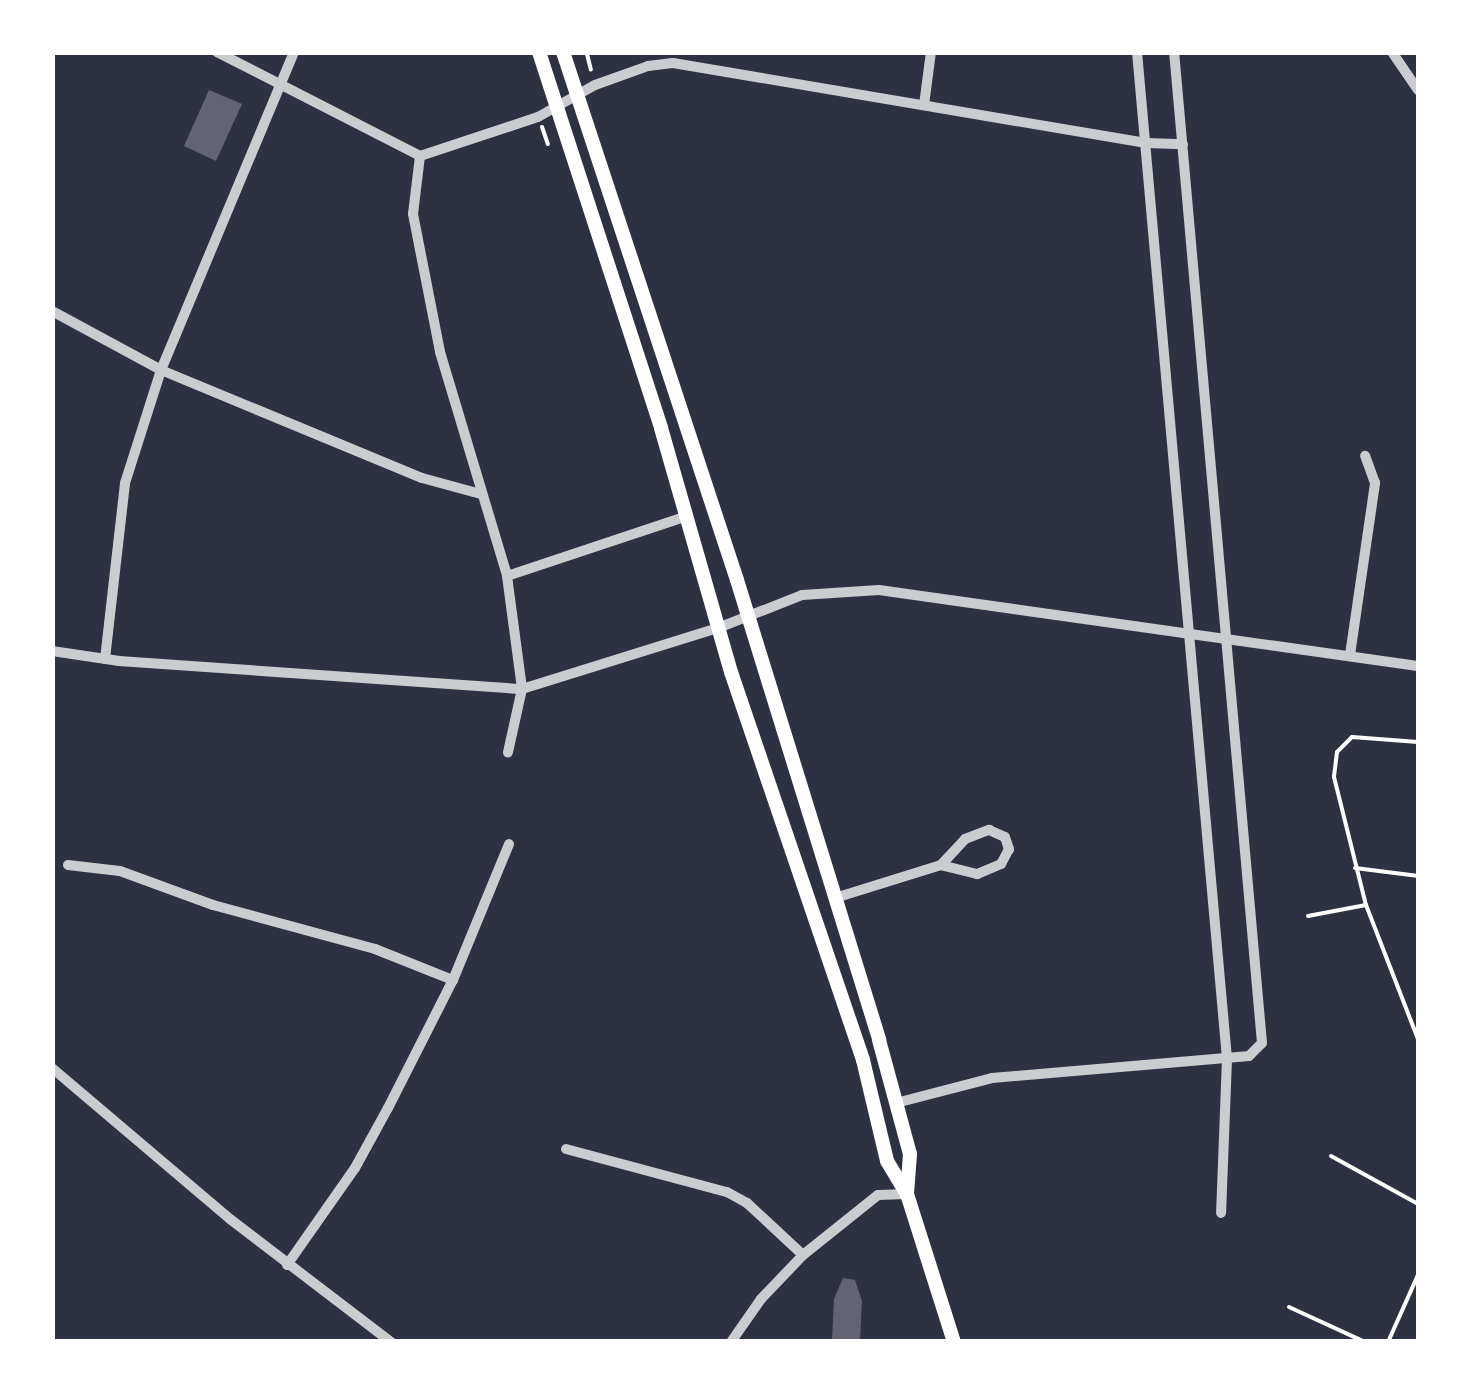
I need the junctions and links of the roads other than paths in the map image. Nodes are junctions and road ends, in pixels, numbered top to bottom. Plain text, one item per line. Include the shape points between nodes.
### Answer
1 (217, 52) edge
2 (294, 52) edge
3 (539, 52) edge
4 (563, 52) edge
5 (931, 52) edge
6 (1138, 52) edge
7 (1174, 52) edge
8 (1395, 57) edge
9 (280, 84) junction
10 (1418, 90) edge
11 (576, 95) junction
12 (924, 105) junction
13 (556, 107) junction
14 (1146, 143) junction
15 (1183, 144) junction
16 (420, 156) junction
17 (52, 311) edge
18 (161, 370) junction
19 (1365, 456) dead end
20 (481, 494) junction
21 (687, 516) junction
22 (507, 576) junction
23 (747, 615) junction
24 (718, 628) junction
25 (1190, 631) junction
26 (1228, 637) junction
27 (52, 651) edge
28 (1350, 656) junction
29 (105, 658) junction
30 (1418, 666) edge
31 (522, 689) junction
32 (508, 752) dead end
33 (509, 844) dead end
34 (68, 865) dead end
35 (940, 866) junction
36 (835, 898) junction
37 (453, 980) junction
38 (1227, 1059) junction
39 (52, 1068) edge
40 (896, 1103) junction
41 (566, 1149) dead end
42 (907, 1194) junction
43 (1220, 1213) dead end
44 (803, 1255) junction
45 (287, 1265) junction
46 (391, 1342) edge
47 (732, 1342) edge
48 (954, 1342) edge

1 - 9 street
2 - 9 street
3 - 13 main road
4 - 11 main road
5 - 12 street
6 - 14 street
7 - 15 street
8 - 10 street
9 - 16 street
9 - 18 street
11 - 12 street via 648,66 673,64
11 - 13 street
11 - 23 main road
12 - 14 street
13 - 16 street
13 - 21 main road
14 - 15 street
14 - 25 street
15 - 26 street
16 - 20 street via 413,214 440,352
17 - 18 street
18 - 20 street via 422,478
18 - 29 street via 125,483
19 - 28 street via 1375,482
20 - 22 street
21 - 22 street
21 - 24 main road
22 - 31 street
23 - 24 street
23 - 25 street via 802,596 879,590
23 - 36 main road
24 - 31 street
24 - 42 main road via 863,1060 887,1161
25 - 26 street
25 - 38 street
26 - 28 street
26 - 38 street via 1262,1043 1259,1050
27 - 29 street
28 - 30 street
29 - 31 street
31 - 32 street
33 - 37 street
34 - 37 street via 120,871 213,905 375,949
35 - 35 street via 965,839 989,830 1004,837 1009,849 1002,864 978,874
35 - 36 street
36 - 40 main road
37 - 45 street via 355,1168
38 - 40 street via 992,1078
38 - 43 street
39 - 45 street
40 - 42 main road via 910,1154
41 - 44 street via 728,1192
42 - 44 street via 878,1195
42 - 48 main road
44 - 47 street
45 - 46 street

